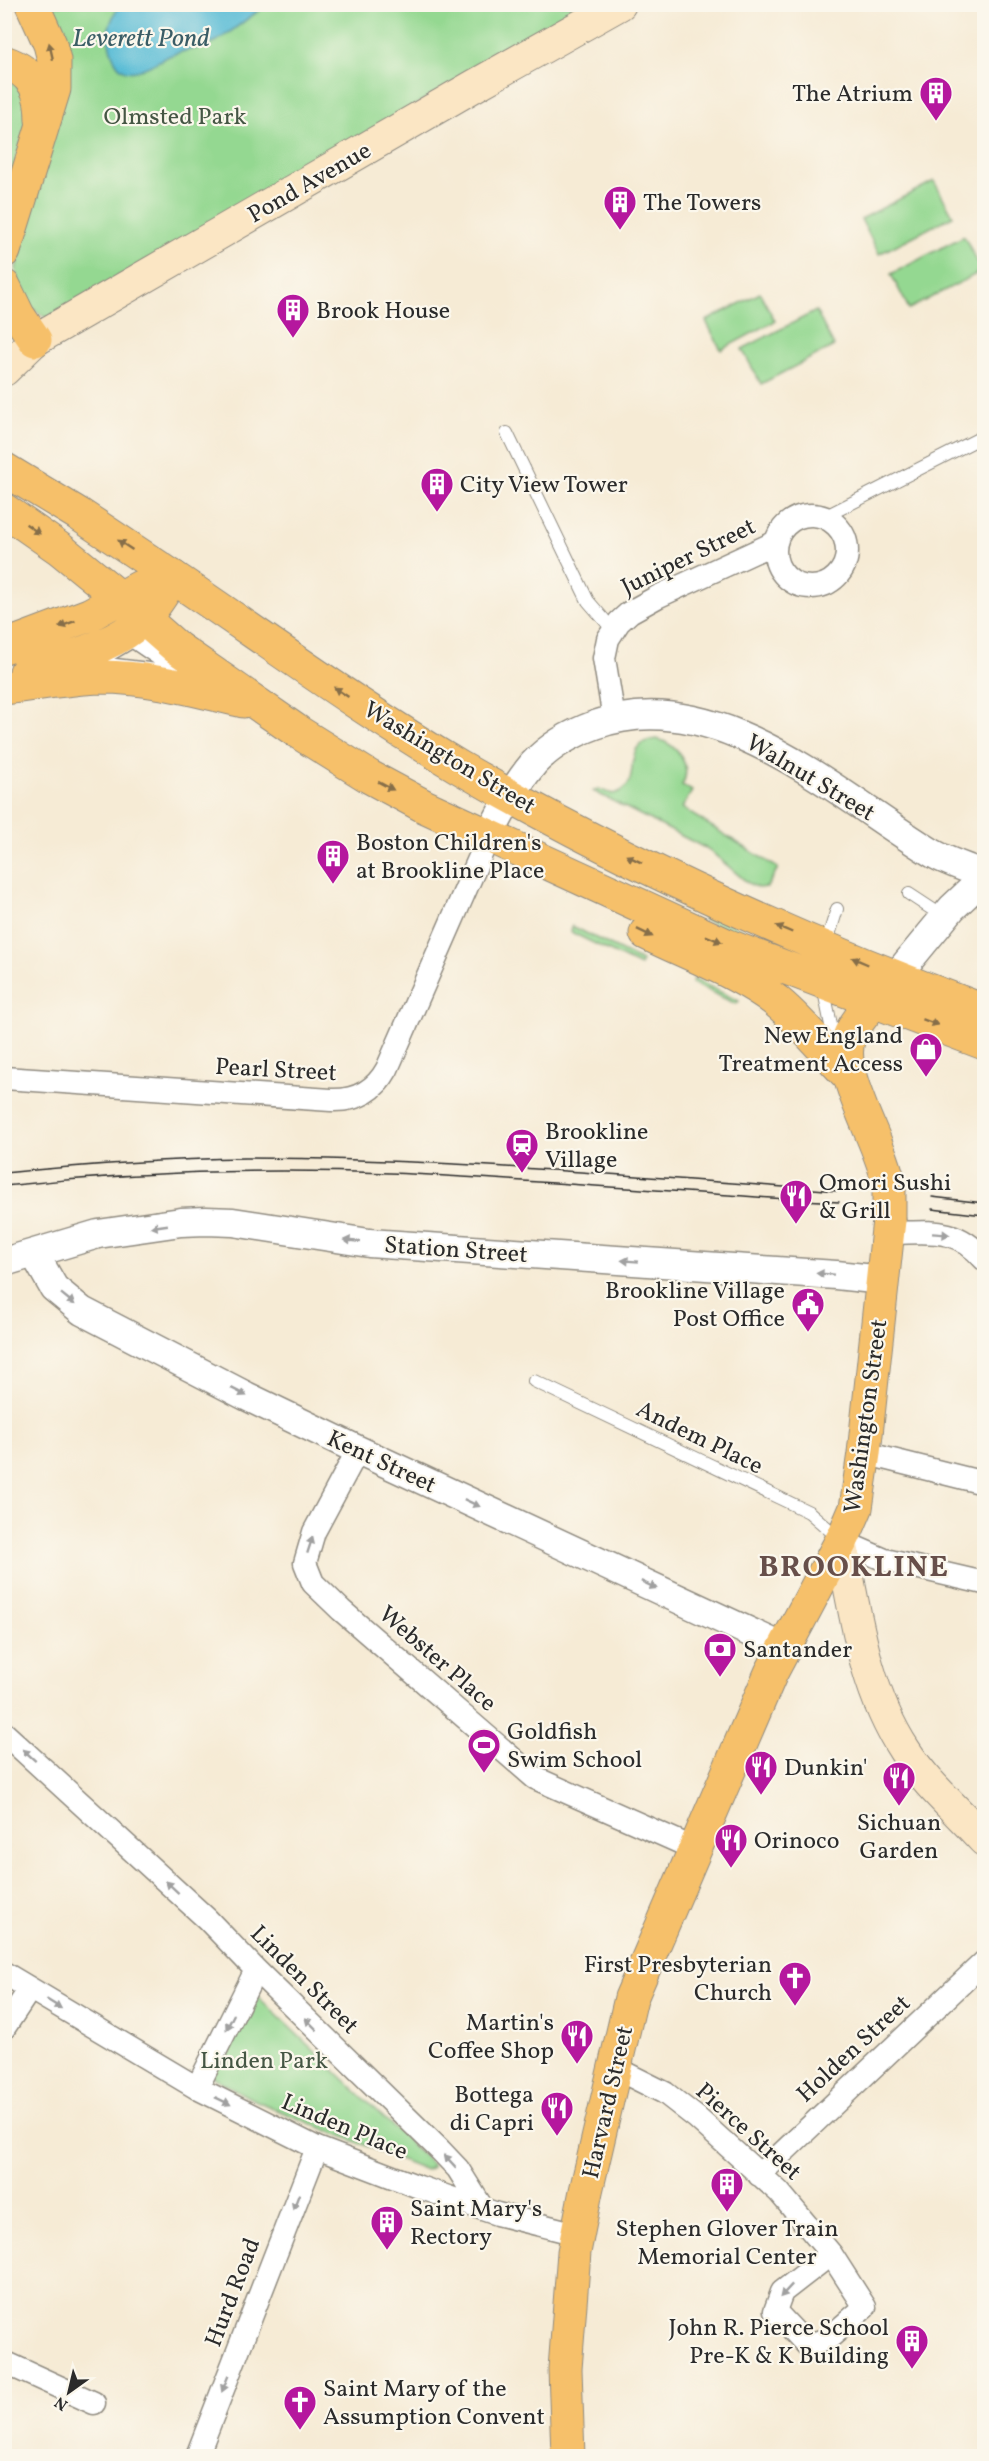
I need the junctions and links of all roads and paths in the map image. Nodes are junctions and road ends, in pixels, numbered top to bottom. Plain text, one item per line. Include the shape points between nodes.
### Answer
1 (32, 4) edge
2 (620, 4) edge
3 (4, 63) edge
4 (41, 128) junction
5 (4, 251) edge
6 (4, 286) edge
7 (35, 340) junction
8 (4, 370) edge
9 (507, 433) dead end
10 (984, 436) edge
11 (4, 469) edge
12 (4, 510) edge
13 (824, 517) junction
14 (776, 542) junction
15 (173, 578) junction
16 (119, 597) junction
17 (143, 619) junction
18 (613, 630) junction
19 (4, 647) edge
20 (4, 679) edge
21 (4, 688) edge
22 (259, 705) junction
23 (614, 719) junction
24 (511, 795) junction
25 (489, 836) junction
26 (984, 876) edge
27 (909, 894) dead end
28 (837, 909) dead end
29 (944, 917) junction
30 (823, 964) junction
31 (896, 976) junction
32 (875, 1002) junction
33 (984, 1011) edge
34 (984, 1043) edge
35 (849, 1076) junction
36 (4, 1078) edge
37 (889, 1226) junction
38 (34, 1253) junction
39 (984, 1259) edge
40 (4, 1262) edge
41 (883, 1280) junction
42 (534, 1381) dead end
43 (358, 1450) junction
44 (864, 1453) junction
45 (984, 1483) edge
46 (842, 1541) junction
47 (984, 1582) edge
48 (784, 1648) junction
49 (4, 1733) edge
50 (984, 1840) edge
51 (695, 1849) junction
52 (984, 1962) edge
53 (256, 1970) junction
54 (4, 1973) edge
55 (30, 1989) junction
56 (4, 2028) edge
57 (615, 2068) junction
58 (197, 2088) junction
59 (317, 2148) junction
60 (759, 2175) junction
61 (483, 2209) junction
62 (577, 2234) junction
63 (831, 2254) dead end
64 (4, 2362) edge
65 (94, 2403) dead end
66 (197, 2457) edge
67 (568, 2457) edge

4 -> 1 main road via 54,89 54,60
2 - 7 main road, Pond Avenue
3 - 4 main road via 25,71 36,84
4 - 5 main road
6 - 7 main road
7 - 8 main road, Pond Avenue
9 - 18 lane via 588,601
10 - 13 lane
15 -> 11 main road, Washington Street
12 -> 16 main road, Washington Street
13 - 14 street via 800,516 789,522
13 - 14 street via 834,522 847,541 848,552 841,573 833,581 812,588 790,582 777,564
14 - 18 street, Juniper Street via 647,602
15 - 16 main road
15 - 17 main road
24 -> 15 main road, Washington Street via 389,724
16 - 17 main road, Washington Street
16 -> 19 main road via 89,615
17 - 20 main road via 102,645
17 - 22 main road, Washington Street via 177,648
18 - 23 street, Juniper Street via 604,665
21 - 22 main road via 127,678
22 -> 25 main road, Washington Street via 370,777
23 - 24 street, Walnut Street via 573,735 549,750 534,763
23 - 26 street, Walnut Street via 678,718 747,737 936,855
24 - 25 street, Walnut Street
30 -> 24 main road, Washington Street via 684,884
25 -> 30 main road, Washington Street via 694,931
25 -> 35 main road via 575,898 766,994
25 - 36 street, Pearl Street via 387,1069 375,1086 361,1095 350,1100 331,1100
26 - 29 street
27 - 29 lane
28 - 30 lane
29 - 31 street
31 -> 30 main road, Washington Street
30 - 32 main road, Washington Street
30 - 35 lane via 832,1030
31 - 32 main road, Washington Street
31 - 33 main road
32 -> 34 main road
32 - 35 main road, Washington Street via 848,1041
35 - 37 main road, Washington Street, bridge via 886,1171
37 -> 39 street via 951,1234 966,1241
37 - 41 main road, Washington Street
38 - 40 street
41 -> 38 street, Station Street via 369,1243 206,1221 98,1234
38 -> 43 street, Kent Street via 54,1288 82,1311
41 - 44 main road, Washington Street
42 - 46 lane, Andem Place via 809,1512
43 -> 48 street, Kent Street
51 -> 43 street, Webster Place via 535,1778 314,1583 304,1563 314,1532
44 - 45 street
44 - 46 main road, Washington Street via 856,1508
46 - 47 street via 885,1560
46 - 48 main road, Harvard Street
46 - 50 main road, Washington Street via 880,1708 917,1768
48 - 51 main road, Harvard Street
53 -> 49 street, Linden Street via 207,1919
51 - 57 main road, Harvard Street via 632,1998
52 - 60 street, Holden Street
53 -> 58 street
61 -> 53 street, Linden Street via 452,2163
54 - 55 street, Linden Place
55 - 56 street
55 -> 58 street, Linden Place
57 - 60 street, Pierce Street via 665,2093
57 - 62 main road, Harvard Street
58 -> 59 street, Linden Place
59 - 61 street, Linden Place
59 -> 66 street, Hurd Road
60 - 63 street, Pierce Street via 779,2192
61 - 62 street
62 - 67 main road, Harvard Street via 565,2369
64 - 65 street

